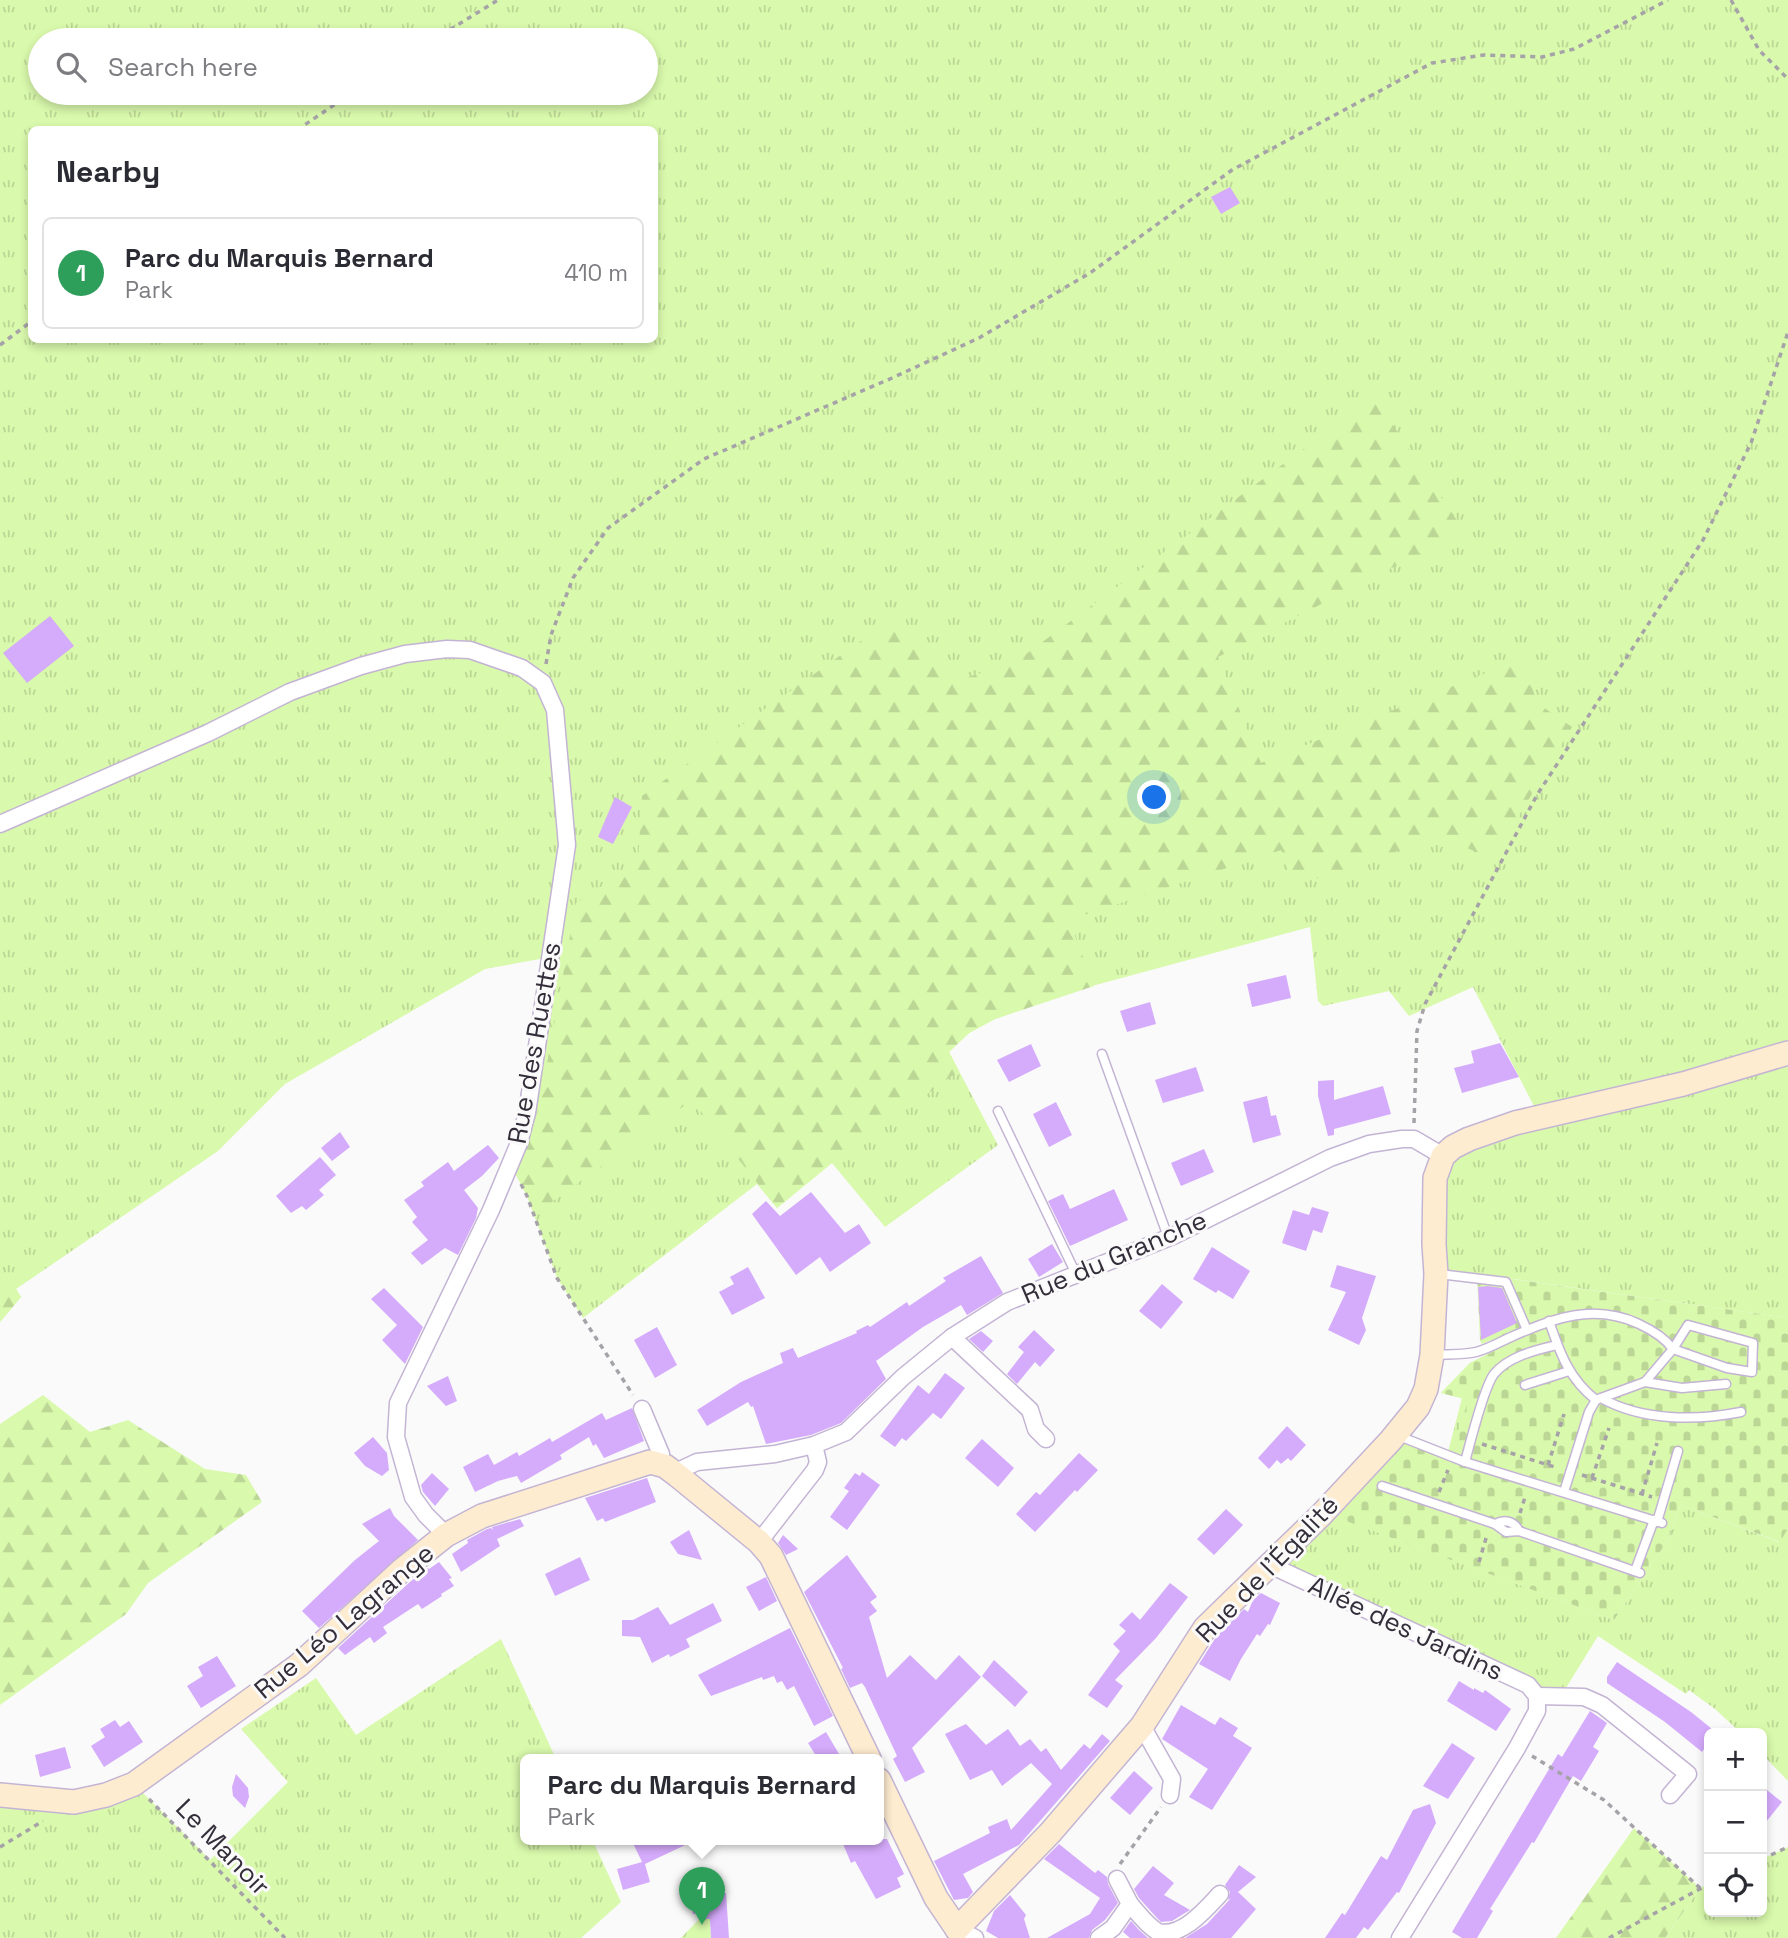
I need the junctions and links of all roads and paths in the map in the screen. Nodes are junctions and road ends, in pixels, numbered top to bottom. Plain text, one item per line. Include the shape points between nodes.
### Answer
1 (498, 0) edge
2 (1668, 0) edge
3 (1731, 0) edge
4 (452, 28) edge
5 (1788, 79) edge
6 (334, 105) edge
7 (303, 126) edge
8 (28, 324) edge
9 (1788, 332) edge
10 (0, 345) edge
11 (543, 683) junction
12 (0, 824) edge
13 (1102, 1054) dead end
14 (1788, 1054) edge
15 (998, 1111) dead end
16 (1414, 1139) junction
17 (1443, 1156) junction
18 (510, 1165) junction
19 (1168, 1237) junction
20 (1076, 1274) junction
21 (1436, 1274) junction
22 (1549, 1321) junction
23 (1527, 1330) junction
24 (952, 1337) junction
25 (1557, 1345) junction
26 (1673, 1349) junction
27 (1432, 1355) junction
28 (1569, 1371) junction
29 (1645, 1382) junction
30 (1726, 1384) dead end
31 (1525, 1385) dead end
32 (1598, 1399) junction
33 (642, 1409) joint
34 (1741, 1412) dead end
35 (1564, 1414) dead end
36 (1609, 1428) dead end
37 (1395, 1434) junction
38 (1046, 1439) dead end
39 (1657, 1443) dead end
40 (814, 1445) junction
41 (1678, 1451) dead end
42 (1465, 1462) junction
43 (1450, 1465) dead end
44 (1548, 1465) dead end
45 (669, 1470) junction
46 (1592, 1478) dead end
47 (1530, 1482) junction
48 (1382, 1486) dead end
49 (1564, 1492) junction
50 (1642, 1494) dead end
51 (1434, 1504) junction
52 (1658, 1522) junction
53 (1493, 1523) junction
54 (1517, 1528) junction
55 (446, 1535) junction
56 (759, 1542) junction
57 (1479, 1562) dead end
58 (1270, 1565) junction
59 (1537, 1696) junction
60 (1142, 1726) junction
61 (1517, 1748) junction
62 (867, 1754) edge
63 (134, 1784) junction
64 (884, 1790) edge
65 (0, 1795) edge
66 (1170, 1795) joint
67 (1670, 1795) dead end
68 (74, 1802) junction
69 (0, 1847) edge
70 (1788, 1847) edge
71 (1767, 1857) edge
72 (1117, 1879) joint
73 (1704, 1886) edge
74 (1700, 1888) junction
75 (1220, 1894) dead end
76 (1130, 1904) junction
77 (962, 1935) edge
78 (285, 1938) edge
79 (1099, 1938) edge
80 (1400, 1938) edge
81 (1609, 1938) edge

1 - 4 path
2 - 11 path via 1574,49 1542,57 1484,55 1432,63 1232,170 1090,273 979,338 704,459 608,528 573,578 551,635
3 - 5 path via 1759,50
6 - 7 path
8 - 10 path
9 - 16 path via 1751,443 1721,508 1538,795 1425,1004 1417,1031
11 - 12 street via 522,668 470,650 405,654 290,692
11 - 18 street, Rue des Ruettes via 555,710 566,845 527,1113
13 - 19 lane
14 - 17 street via 1515,1123 1469,1139
15 - 20 lane
16 - 17 street
16 - 19 street, Rue du Granche via 1369,1144 1330,1158
17 - 21 street, Rue de l'Égalité via 1435,1178
18 - 33 path via 527,1196 556,1278
18 - 55 street, Rue des Ruettes via 398,1403 396,1437 413,1497
19 - 20 street, Rue du Granche
20 - 24 street, Rue du Granche via 1007,1302
21 - 23 lane via 1506,1282
21 - 27 street, Rue de l'Égalité
22 - 23 lane
22 - 25 lane
22 - 26 lane via 1582,1313 1612,1315 1655,1332
23 - 27 lane via 1476,1352
24 - 38 street via 1030,1410 1036,1429
24 - 40 street, Rue du Granche via 851,1428
25 - 28 lane
25 - 42 lane via 1524,1355 1495,1374
26 - 26 lane via 1727,1368 1752,1372 1753,1343 1698,1326 1685,1326
26 - 29 lane
27 - 37 street, Rue de l'Égalité via 1423,1399
28 - 31 lane
28 - 32 lane
29 - 30 lane via 1682,1388
29 - 32 lane
32 - 34 lane via 1627,1410 1670,1416
32 - 49 lane via 1589,1412
33 - 45 street
35 - 44 path
36 - 46 path
37 - 42 lane
37 - 58 street, Rue de l'Égalité
39 - 50 path
40 - 45 street, Rue du Granche
40 - 56 street via 815,1470
41 - 52 lane
42 - 47 lane
43 - 51 path
45 - 55 street, Rue Léo Lagrange via 646,1463 482,1516
45 - 56 street
47 - 49 lane
47 - 54 path
48 - 51 lane
49 - 52 lane
51 - 53 lane
52 - 54 lane via 1638,1572
53 - 54 lane via 1506,1532
53 - 57 path
55 - 63 street, Rue Léo Lagrange via 299,1665
56 - 62 street via 771,1556
58 - 59 street, Allée des Jardins via 1528,1685
58 - 60 street, Rue de l'Égalité via 1205,1628
59 - 61 street via 1537,1711
59 - 67 street via 1584,1697 1602,1705 1688,1774
60 - 66 street via 1172,1779
60 - 77 street, Rue de l'Égalité
61 - 74 path via 1604,1800
61 - 80 street
63 - 68 street, Rue Léo Lagrange
63 - 78 path, Le Manoir
64 - 77 street via 936,1898
65 - 68 street, Rue Léo Lagrange
66 - 72 path via 1125,1854
68 - 69 path
70 - 71 path
72 - 76 street
73 - 74 path
74 - 81 path
75 - 76 street via 1186,1930 1176,1934 1156,1931
76 - 79 street via 1113,1928

